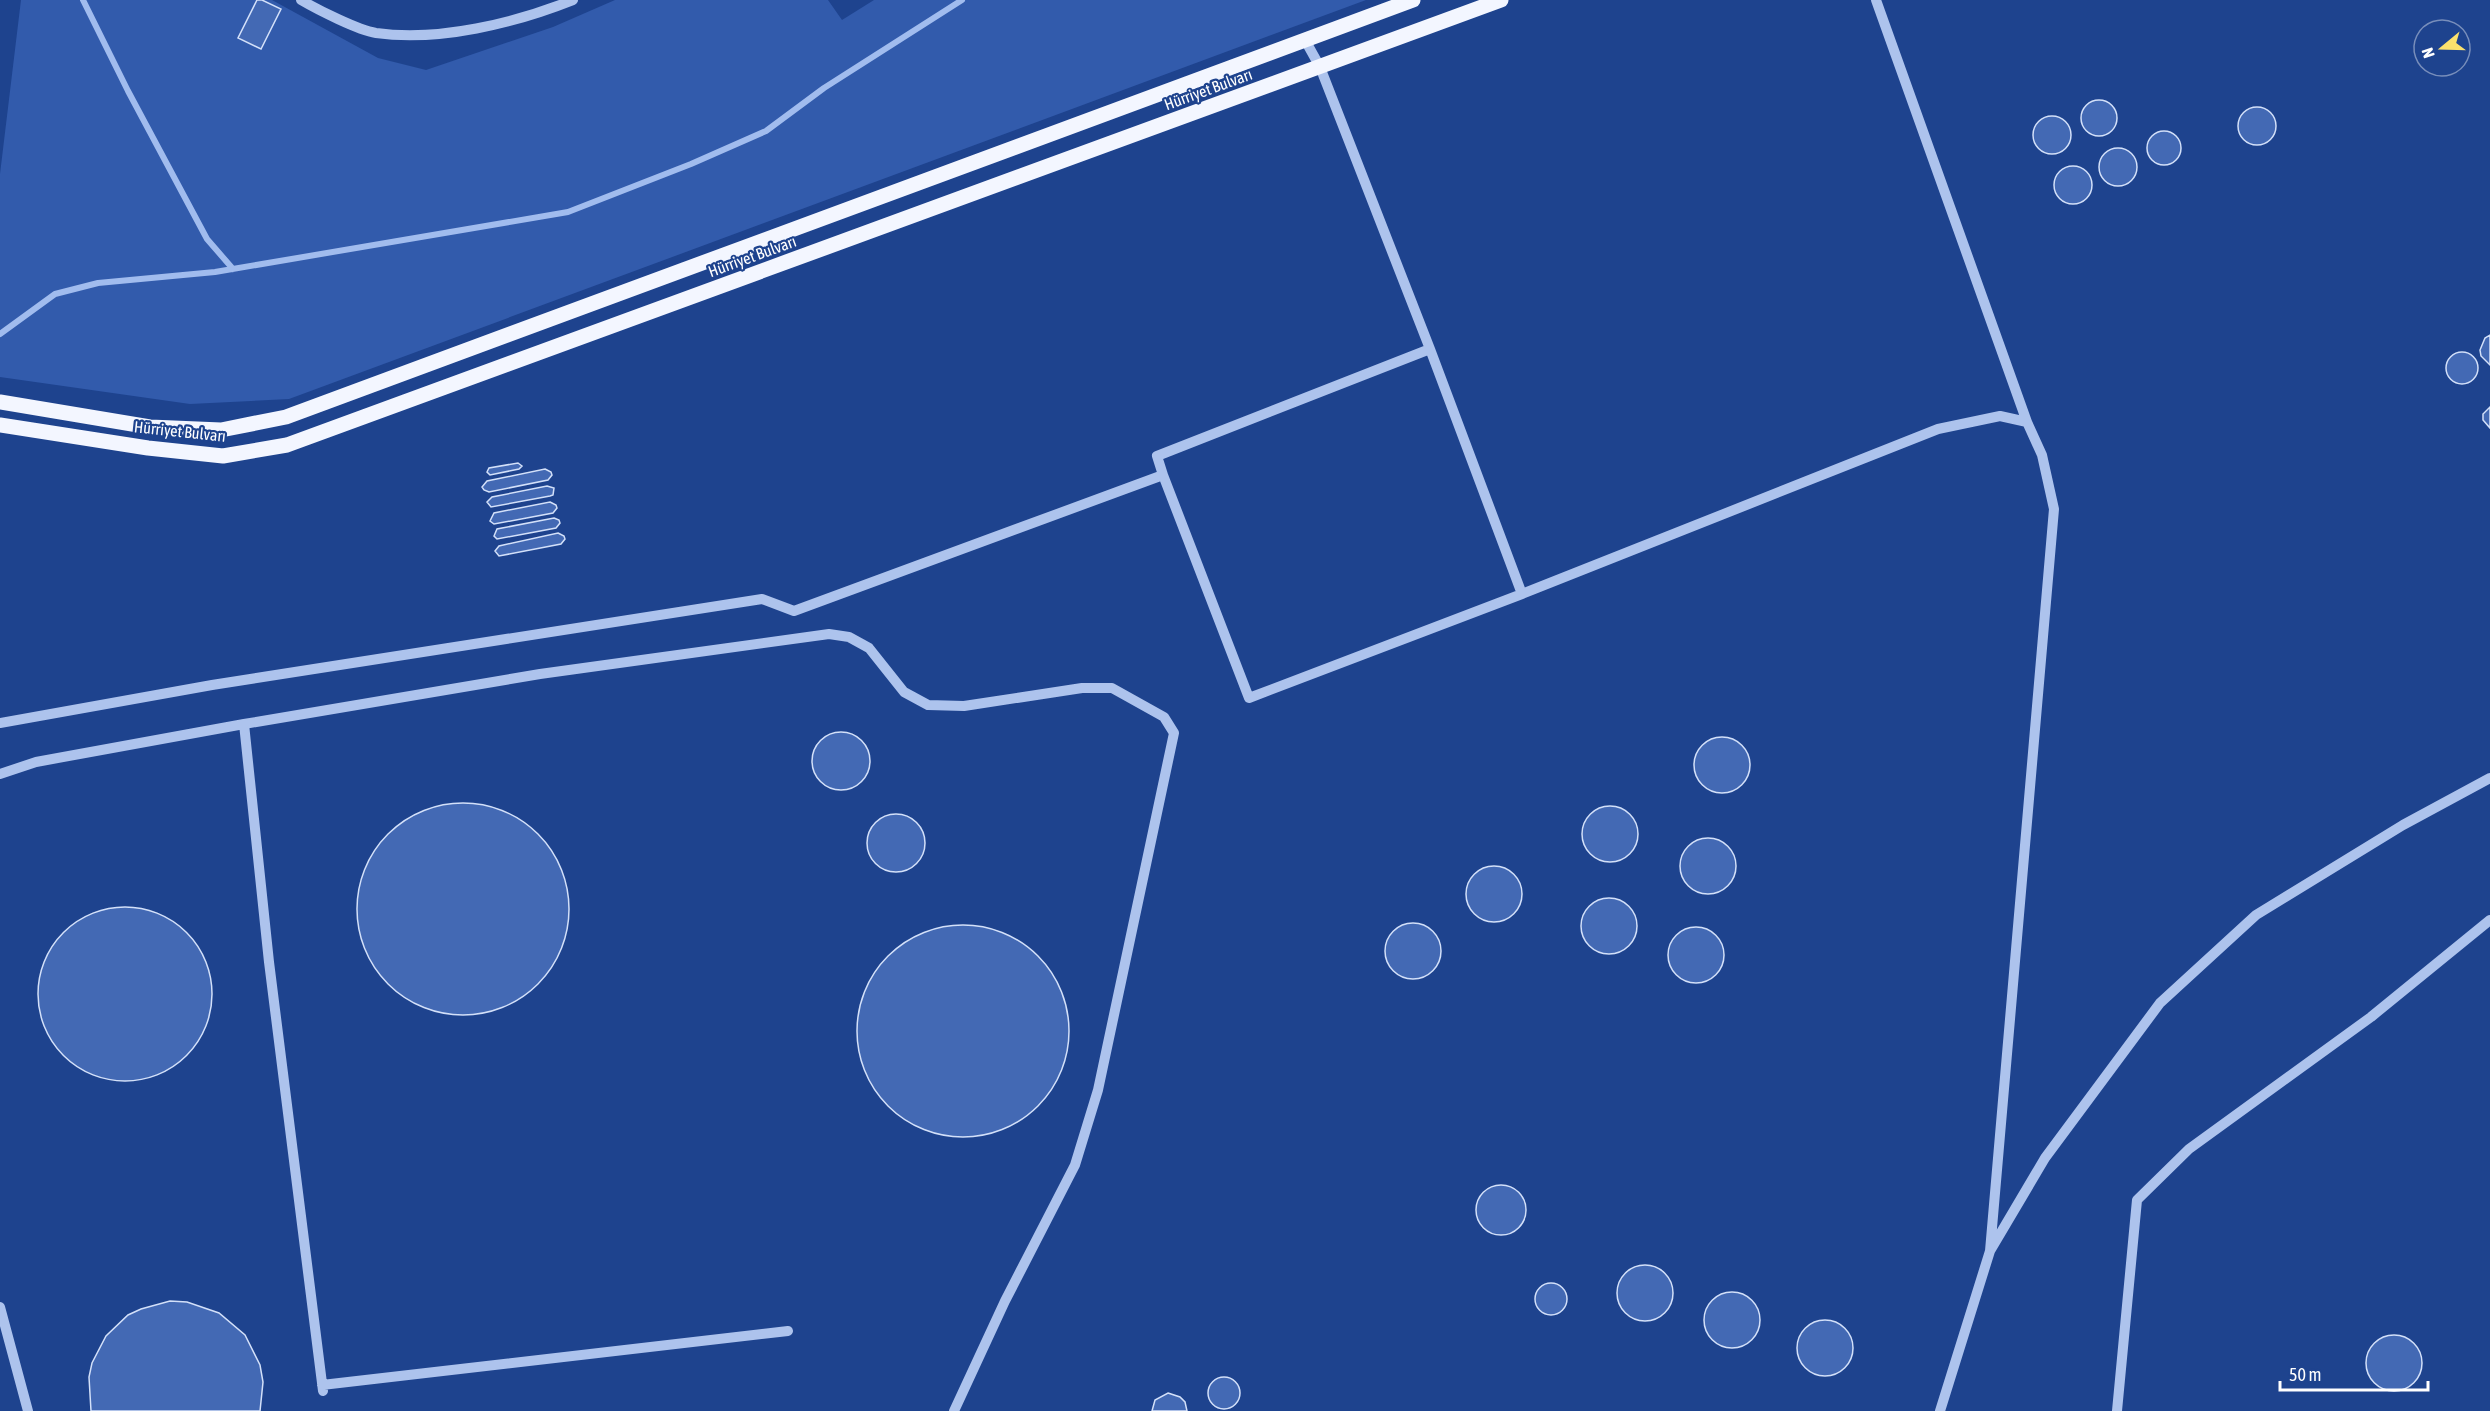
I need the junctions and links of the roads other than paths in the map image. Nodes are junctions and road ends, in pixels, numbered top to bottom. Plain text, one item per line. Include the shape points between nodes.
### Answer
1 (301, 0) edge
2 (1413, 0) edge
3 (1501, 0) edge
4 (1876, 0) edge
5 (566, 1) edge
6 (1305, 40) junction
7 (1320, 67) junction
8 (1430, 349) junction
9 (0, 402) edge
10 (2027, 422) junction
11 (0, 425) edge
12 (1163, 475) junction
13 (1522, 594) junction
14 (0, 723) edge
15 (244, 724) junction
16 (0, 774) edge
17 (2490, 778) edge
18 (2490, 921) edge
19 (1990, 1251) junction
20 (0, 1307) edge
21 (788, 1331) dead end
22 (28, 1411) edge
23 (954, 1411) edge
24 (1940, 1411) edge
25 (2117, 1411) edge

1 - 5 street via 374,32 439,36 543,12
2 - 6 main road, Hürriyet Bulvarı
3 - 7 main road, Hürriyet Bulvarı
4 - 10 street
6 - 7 street
6 - 9 main road, Hürriyet Bulvarı via 286,417 221,430 150,427
7 - 8 street
7 - 11 main road, Hürriyet Bulvarı via 287,446 224,456
8 - 12 street via 1157,456
8 - 13 street
10 - 13 street via 2000,416 1938,429
10 - 19 street via 2042,455 2054,509
12 - 13 street via 1249,698
12 - 14 street via 794,610 762,598 212,685
15 - 16 street via 36,762
15 - 21 street via 322,1388
15 - 23 street via 540,674 829,634 849,637 869,648 903,692 928,705 964,705 1082,688 1112,688 1164,717 1174,733 1100,1079 1075,1165 1005,1300
17 - 19 street via 2403,825 2256,915 2160,1003 2044,1158
18 - 25 street via 2371,1017 2188,1149 2137,1200
19 - 24 street
20 - 22 street

